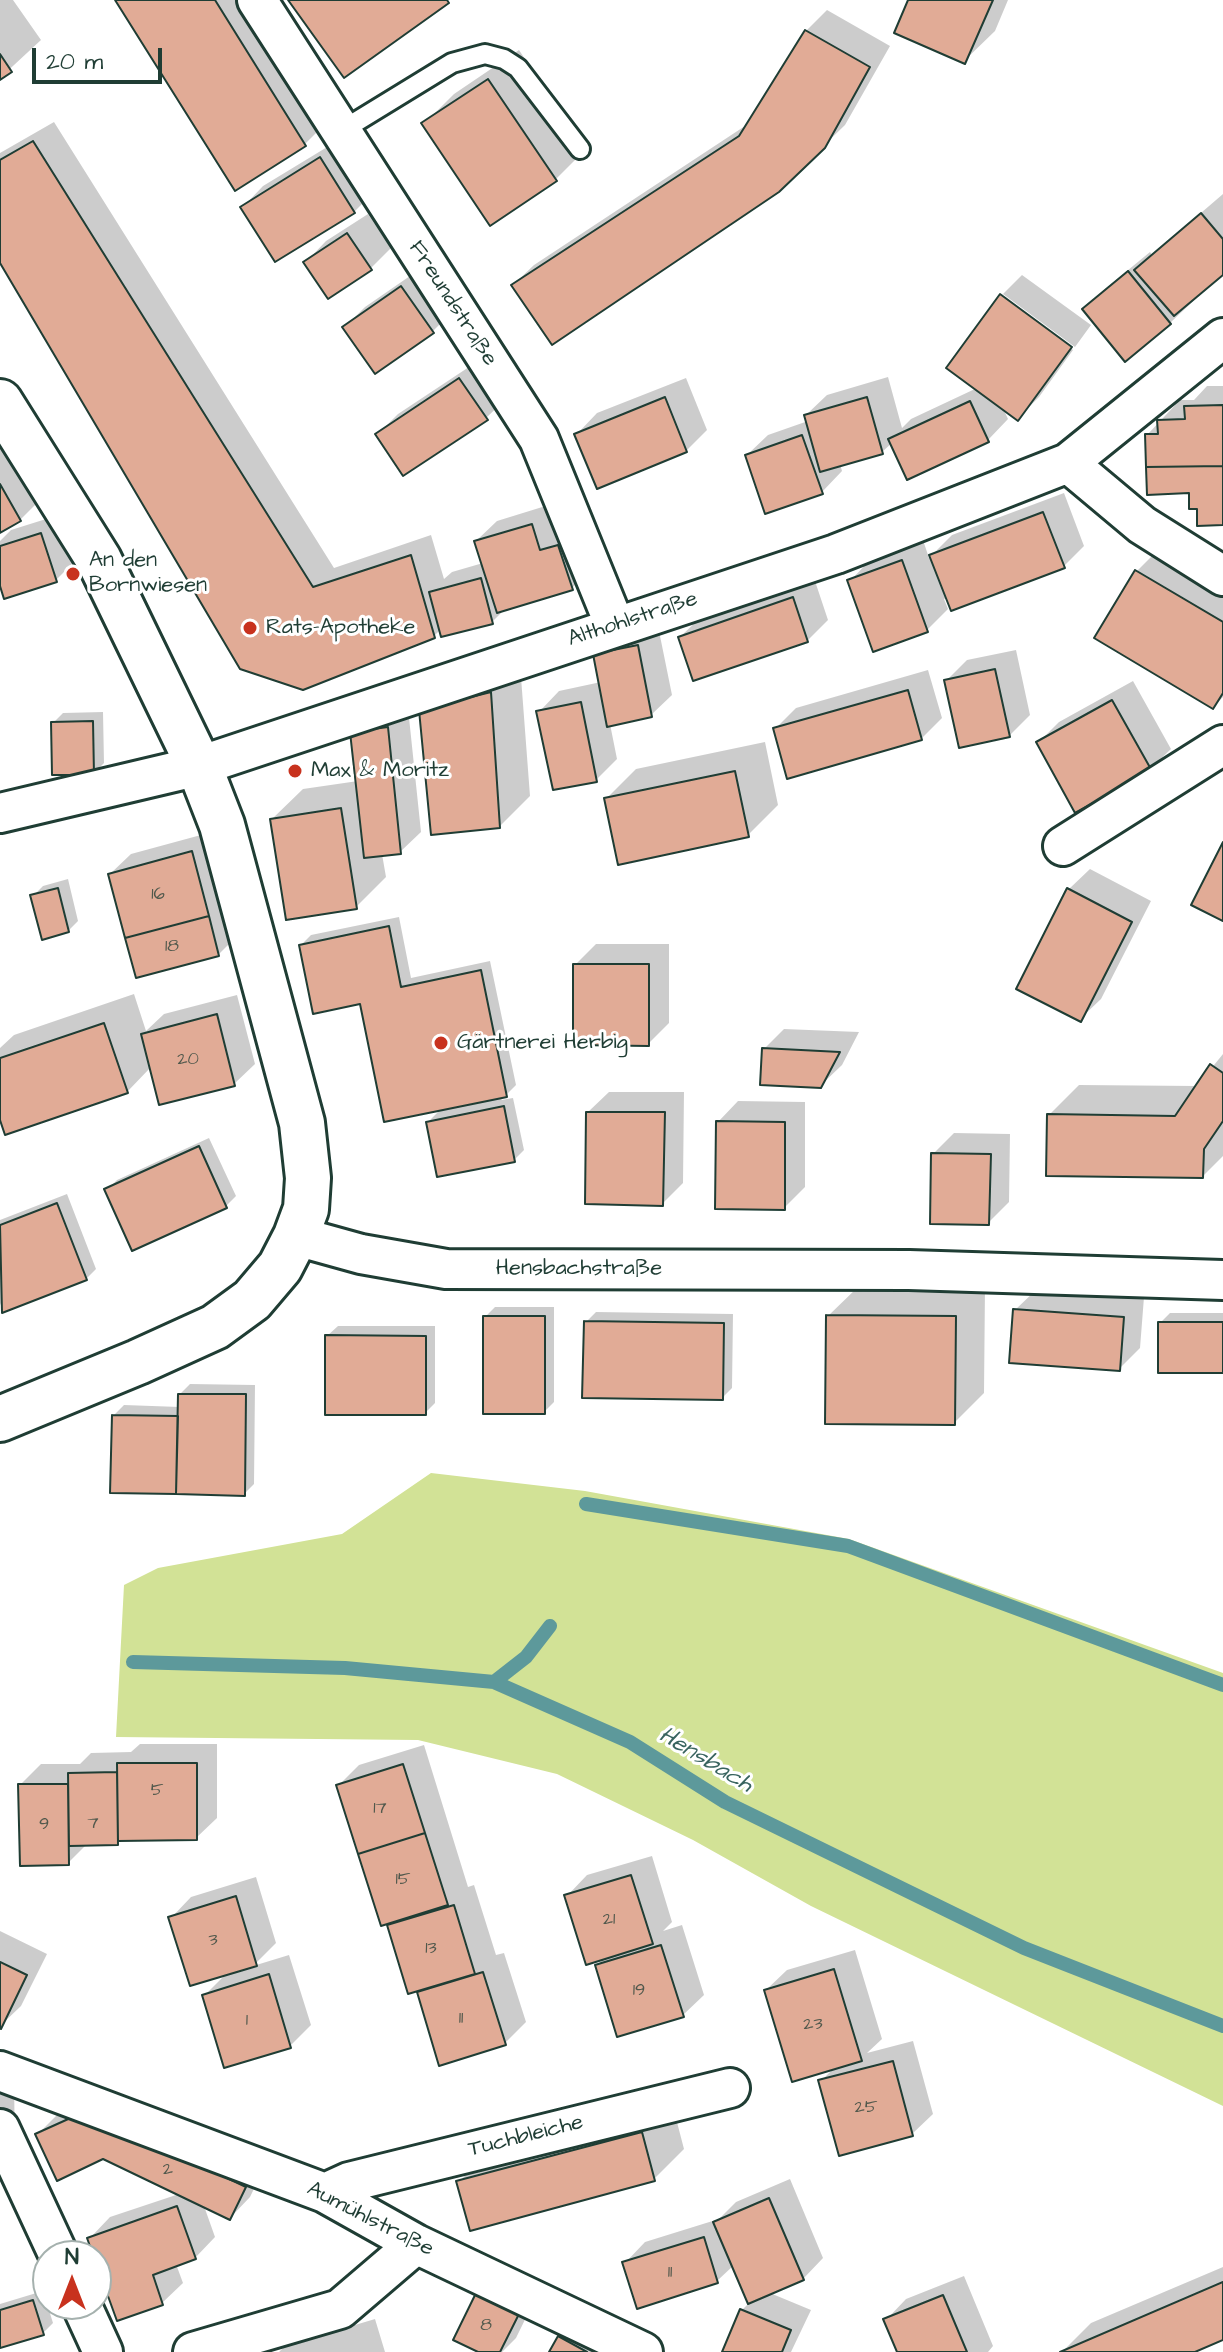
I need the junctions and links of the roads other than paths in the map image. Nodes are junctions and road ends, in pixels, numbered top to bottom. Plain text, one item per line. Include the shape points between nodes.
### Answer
1 (257, 0) edge
2 (341, 131) junction
3 (580, 149) dead end
4 (1223, 338) edge
5 (0, 402) edge
6 (1068, 463) junction
7 (1223, 576) edge
8 (615, 626) junction
9 (1223, 745) edge
10 (199, 766) junction
11 (0, 813) edge
12 (1063, 846) dead end
13 (296, 1236) junction
14 (1223, 1280) edge
15 (0, 1419) edge
16 (0, 2071) edge
17 (730, 2088) dead end
18 (0, 2129) edge
19 (325, 2193) junction
20 (52, 2240) edge
21 (416, 2244) junction
22 (88, 2320) edge
23 (103, 2352) edge
24 (193, 2352) edge
25 (643, 2352) edge

1 - 2 street, Freundstraße
2 - 3 lane via 452,63 485,54 518,68
2 - 8 street, Freundstraße via 539,439
4 - 6 street, Althohlstraße
5 - 10 street via 99,560
6 - 7 street via 1142,525
6 - 8 street, Althohlstraße via 836,554
8 - 10 street, Althohlstraße
9 - 12 street
10 - 11 street, Althohlstraße
10 - 13 street via 222,825 302,1123 307,1193
13 - 14 street, Hensbachstraße via 446,1269 909,1270
13 - 15 street via 280,1267 252,1300 215,1327
16 - 19 street, Aumühlstraße
17 - 19 street, Tuchbleiche via 349,2182
18 - 20 street
19 - 21 street, Aumühlstraße
21 - 24 street via 340,2309
21 - 25 street, Aumühlstraße
22 - 23 street

